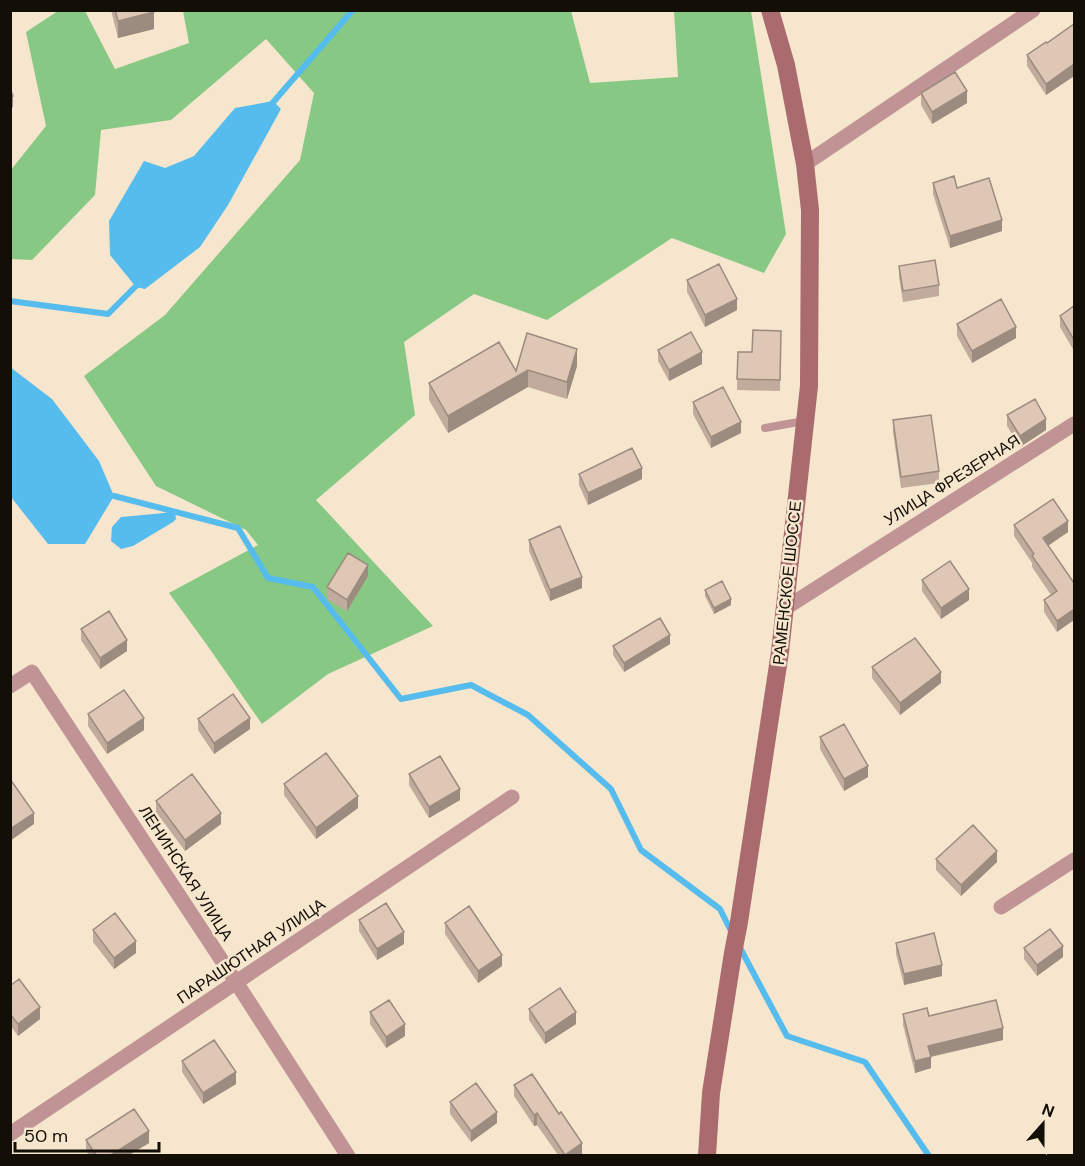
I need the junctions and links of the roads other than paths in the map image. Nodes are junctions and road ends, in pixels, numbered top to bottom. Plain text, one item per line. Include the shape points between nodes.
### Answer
1 (771, 10) edge
2 (1033, 10) edge
3 (805, 164) junction
4 (806, 420) junction
5 (1074, 424) edge
6 (765, 428) dead end
7 (784, 609) junction
8 (10, 686) edge
9 (512, 798) dead end
10 (1074, 860) edge
11 (1001, 907) dead end
12 (236, 982) junction
13 (10, 1134) edge
14 (348, 1155) edge
15 (707, 1155) edge

1 - 3 main road, РАМЕНСКОЕ ШОССЕ
2 - 3 street
3 - 4 main road, РАМЕНСКОЕ ШОССЕ via 810,210
4 - 6 lane
4 - 7 main road, РАМЕНСКОЕ ШОССЕ
5 - 7 street, УЛИЦА ФРЕЗЕРНАЯ
7 - 15 main road, РАМЕНСКОЕ ШОССЕ via 711,1093
8 - 12 street, ЛЕНИНСКАЯ УЛИЦА via 32,672
9 - 12 street, ПАРАШЮТНАЯ УЛИЦА
10 - 11 street
12 - 13 street, ПАРАШЮТНАЯ УЛИЦА
12 - 14 street, ЛЕНИНСКАЯ УЛИЦА

